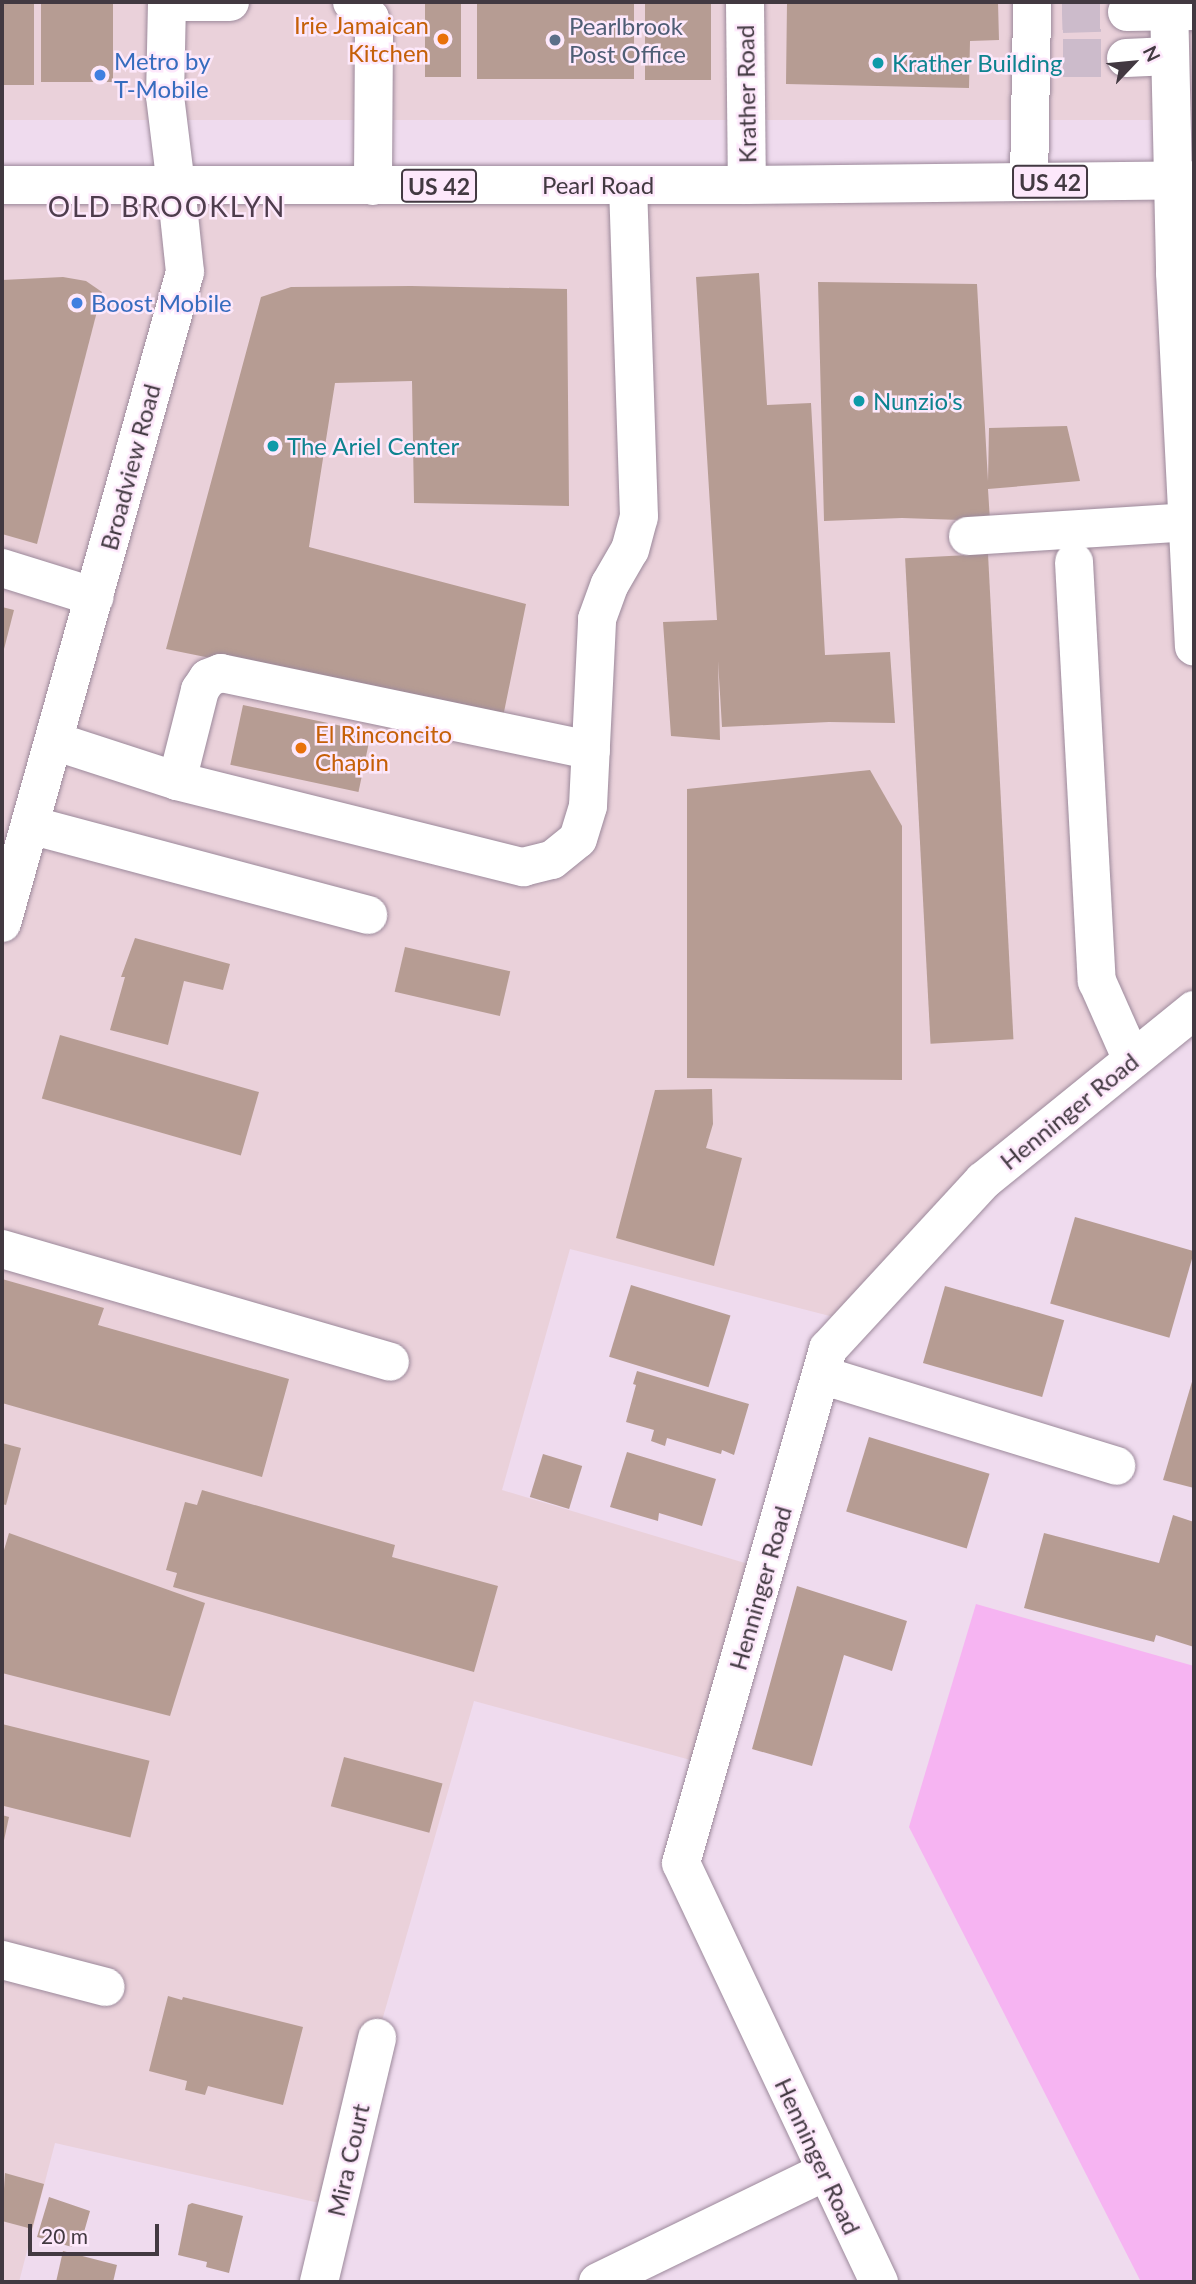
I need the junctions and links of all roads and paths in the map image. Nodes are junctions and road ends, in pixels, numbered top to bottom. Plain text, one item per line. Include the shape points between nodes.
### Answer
1 (167, 2) edge
2 (230, 2) edge
3 (352, 2) edge
4 (745, 2) edge
5 (1177, 8) edge
6 (1042, 10) edge
7 (1127, 12) tunnel mouth
8 (1170, 57) junction
9 (1126, 58) tunnel mouth
10 (1184, 180) edge
11 (1029, 182) junction
12 (2, 185) edge
13 (628, 185) junction
14 (176, 186) junction
15 (373, 186) junction
16 (747, 186) junction
17 (1188, 522) junction
18 (968, 536) dead end
19 (1074, 562) dead end
20 (2, 568) edge
21 (95, 597) junction
22 (1194, 648) edge
23 (54, 741) junction
24 (591, 750) junction
25 (177, 781) junction
26 (18, 843) edge
27 (368, 915) dead end
28 (2, 923) edge
29 (1194, 1010) edge
30 (1132, 1060) junction
31 (2, 1249) edge
32 (390, 1362) dead end
33 (821, 1375) junction
34 (1116, 1466) dead end
35 (2, 1960) edge
36 (106, 1987) dead end
37 (377, 2038) dead end
38 (825, 2172) junction
39 (319, 2282) edge
40 (598, 2282) edge
41 (879, 2282) edge

1 - 2 street
1 - 14 street, Broadview Road via 165,96
3 - 15 street via 370,18 374,34
4 - 16 street, Krather Road
5 - 7 street
5 - 8 street
6 - 11 street via 1046,59
8 - 9 street
8 - 10 street
10 - 11 street, Pearl Road / US 42
10 - 17 street
11 - 16 street, Pearl Road / US 42
12 - 14 street, Pearl Road / US 42
13 - 15 street, Pearl Road / US 42
13 - 16 street, Pearl Road / US 42
13 - 24 street via 639,517 630,550 597,619
14 - 15 street, Pearl Road / US 42
14 - 21 street, Broadview Road via 185,272
17 - 18 street
17 - 22 street
19 - 30 street via 1097,981
20 - 21 street
21 - 23 street, Broadview Road
23 - 25 street
23 - 26 street, Broadview Road
24 - 25 street via 221,673 208,678 200,690
24 - 25 street via 588,806 578,839 551,860 523,867
26 - 27 street
26 - 28 street, Broadview Road
29 - 30 street, Henninger Road
30 - 33 street, Henninger Road via 984,1181 828,1349
31 - 32 street
33 - 34 street
33 - 38 street, Henninger Road via 681,1863
35 - 36 street
37 - 39 street, Mira Court
38 - 40 street
38 - 41 street, Henninger Road

